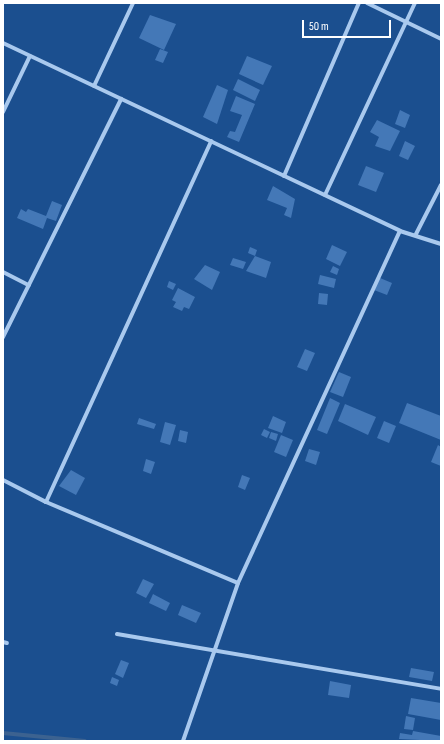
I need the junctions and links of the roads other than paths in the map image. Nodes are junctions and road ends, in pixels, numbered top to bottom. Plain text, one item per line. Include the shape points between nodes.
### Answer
1 (133, 3) edge
2 (359, 3) edge
3 (367, 3) edge
4 (415, 3) edge
5 (406, 22) junction
6 (441, 39) edge
7 (3, 43) edge
8 (30, 56) junction
9 (94, 86) junction
10 (121, 99) junction
11 (3, 112) edge
12 (211, 142) junction
13 (284, 176) junction
14 (441, 185) edge
15 (325, 195) junction
16 (400, 231) junction
17 (416, 234) junction
18 (441, 244) edge
19 (3, 272) edge
20 (28, 284) junction
21 (3, 337) edge
22 (3, 480) edge
23 (46, 502) junction
24 (238, 583) junction
25 (117, 634) dead end
26 (215, 648) junction
27 (441, 689) edge
28 (183, 741) edge

1 - 9 street
2 - 13 street
3 - 5 street
4 - 5 street
5 - 6 street
5 - 15 street
7 - 8 street
8 - 9 street
8 - 11 street
9 - 10 street
10 - 12 street
10 - 20 street
12 - 13 street
12 - 23 street
13 - 15 street
14 - 17 street
15 - 16 street
16 - 17 street
16 - 24 street
17 - 18 street
19 - 20 street
20 - 21 street
22 - 23 street
23 - 24 street
24 - 26 street
25 - 26 street
26 - 27 street
26 - 28 street

